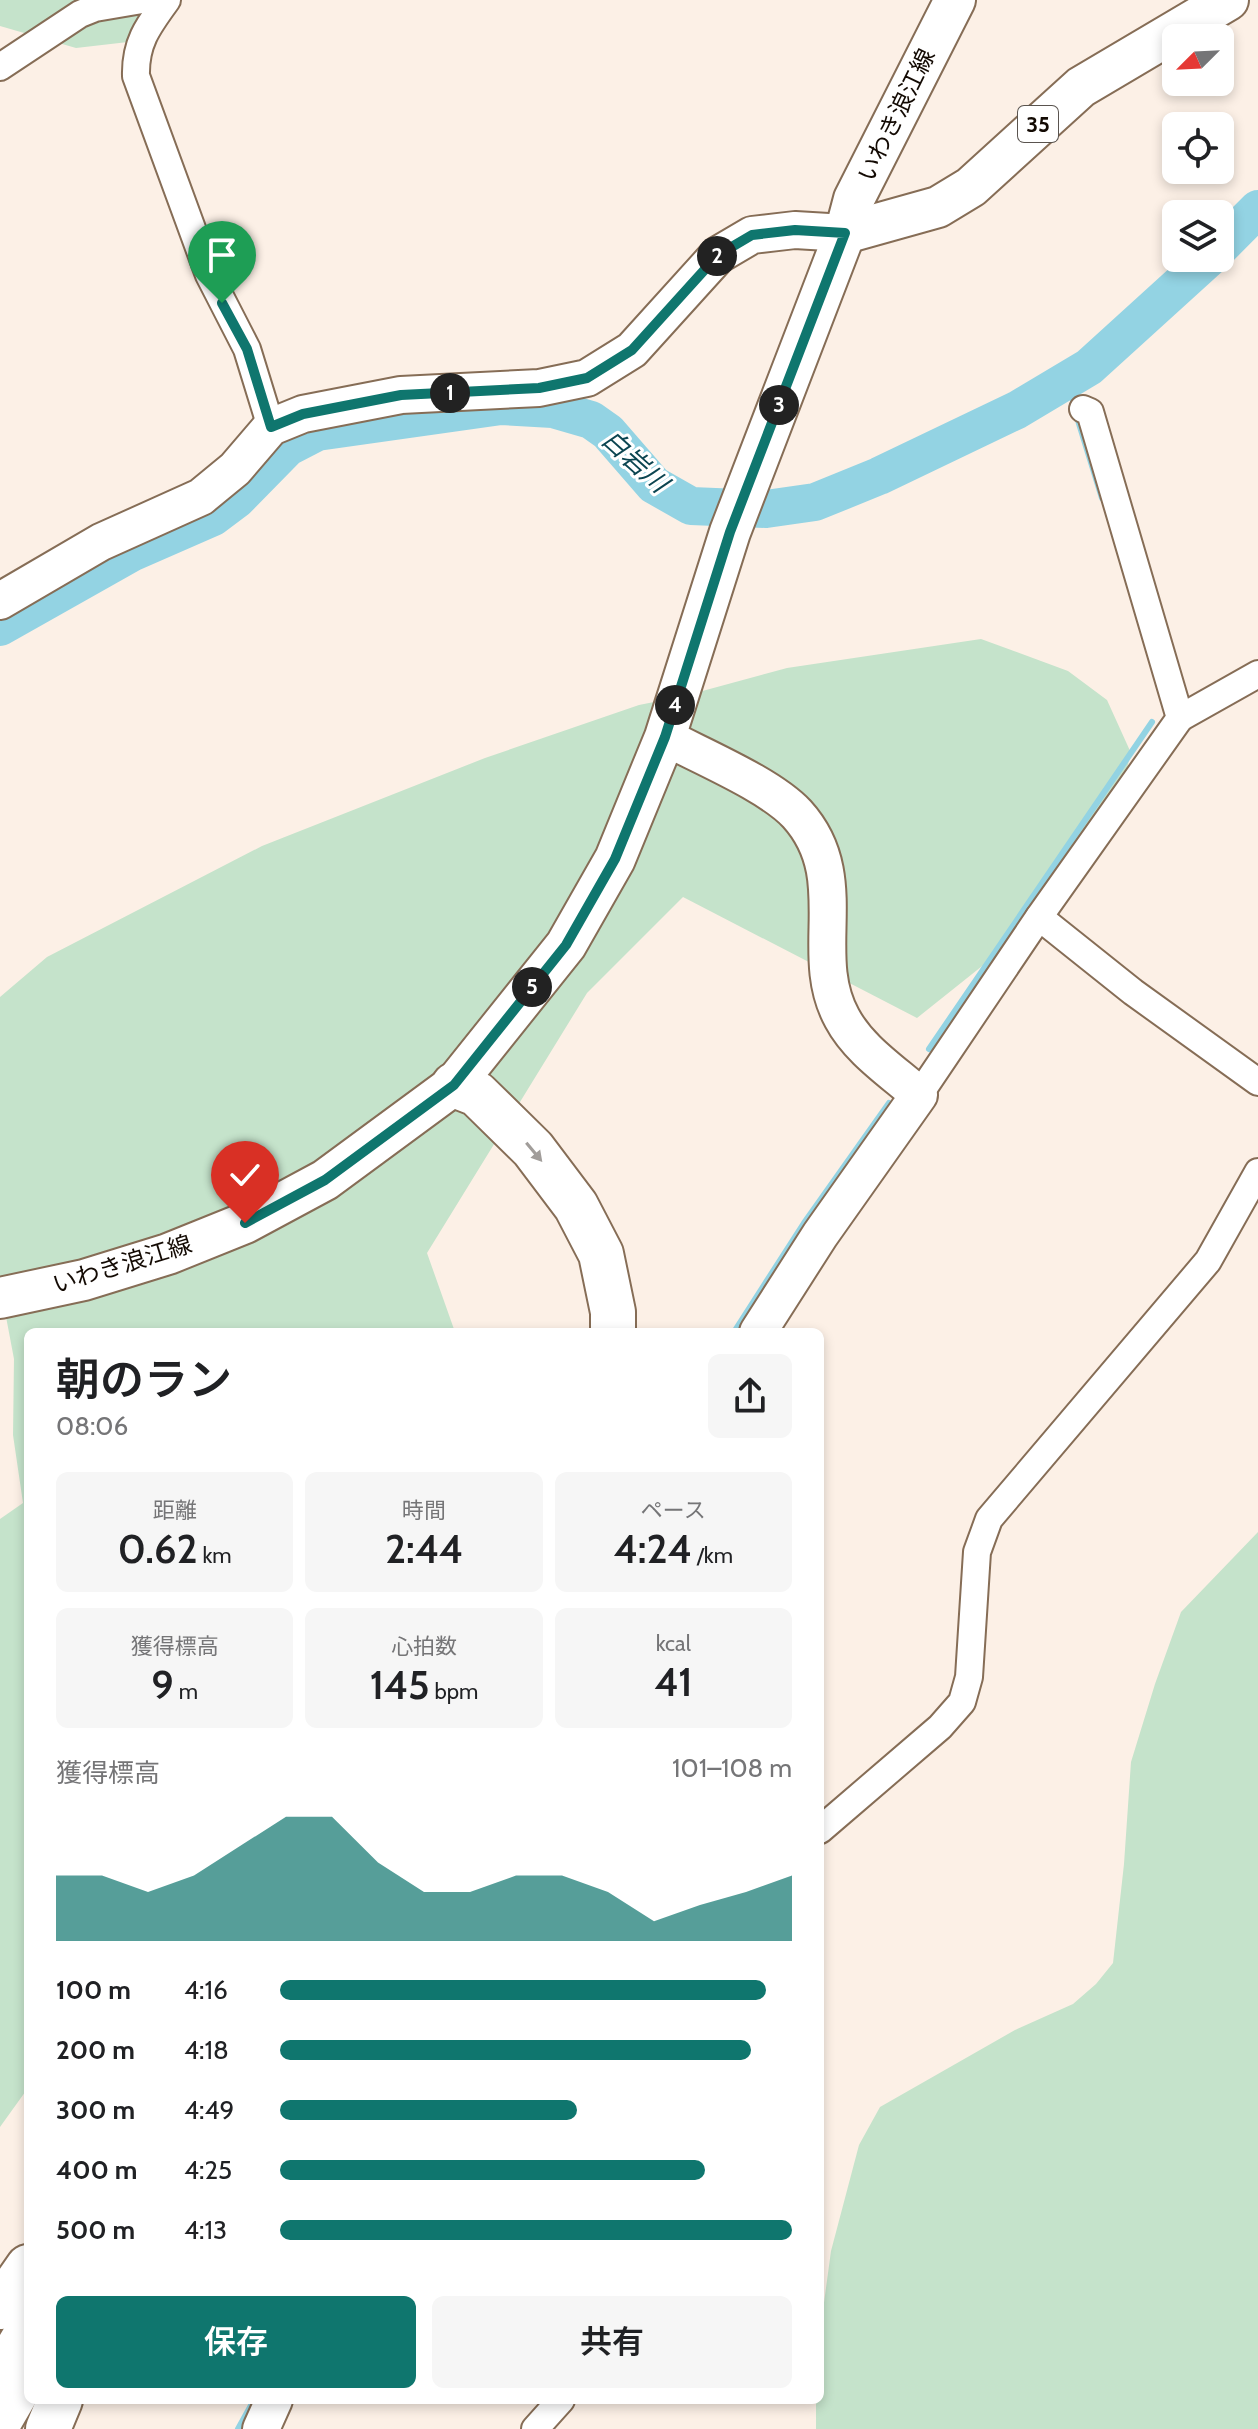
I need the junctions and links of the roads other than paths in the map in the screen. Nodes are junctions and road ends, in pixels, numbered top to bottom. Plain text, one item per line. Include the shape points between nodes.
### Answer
1 (142, 0) edge
2 (167, 0) edge
3 (955, 0) edge
4 (1228, 0) edge
5 (0, 67) edge
6 (845, 233) junction
7 (1083, 409) dead end
8 (271, 427) junction
9 (0, 601) edge
10 (1258, 674) edge
11 (1180, 718) junction
12 (665, 737) junction
13 (1039, 917) junction
14 (1258, 1082) edge
15 (454, 1085) junction
16 (919, 1095) junction
17 (1258, 1172) edge
18 (0, 1298) edge
19 (589, 1328) edge
20 (613, 1328) edge
21 (761, 1328) edge
22 (824, 1827) edge
23 (24, 2273) edge
24 (0, 2307) edge
25 (24, 2338) edge
26 (0, 2378) edge
27 (24, 2379) edge
28 (58, 2404) edge
29 (272, 2404) edge
30 (557, 2404) edge
31 (0, 2420) edge
32 (48, 2429) edge
33 (261, 2429) edge
34 (535, 2429) edge

1 - 5 street via 80,14
2 - 8 street via 135,53 136,76 209,275 247,349
3 - 6 main road, いわき浪江線 via 854,199
4 - 6 main road, いわき浪江線 / 35 via 1081,87 971,187 938,207
6 - 8 street via 795,230 752,235 718,255 632,350 587,378 539,388 401,395 303,414
6 - 12 main road, いわき浪江線 via 730,532
7 - 11 street via 1090,412
8 - 9 street via 235,469 201,497 101,542
10 - 11 street
11 - 13 street
12 - 15 main road, いわき浪江線 via 615,859 566,945
12 - 16 street via 781,799 814,837 829,886 829,972 841,1017 858,1043
13 - 14 street
13 - 16 street
15 - 18 main road, いわき浪江線 via 325,1180 245,1223 84,1280
15 - 19 highway via 461,1112 548,1212 572,1250 587,1291
15 -> 20 highway via 477,1094 533,1149 576,1206 601,1254
16 - 21 street
17 - 22 street via 1208,1261 989,1519 977,1552 969,1677 962,1702
23 - 24 highway
25 - 26 highway
27 - 31 highway
28 - 32 highway
29 - 33 street
30 - 34 street

